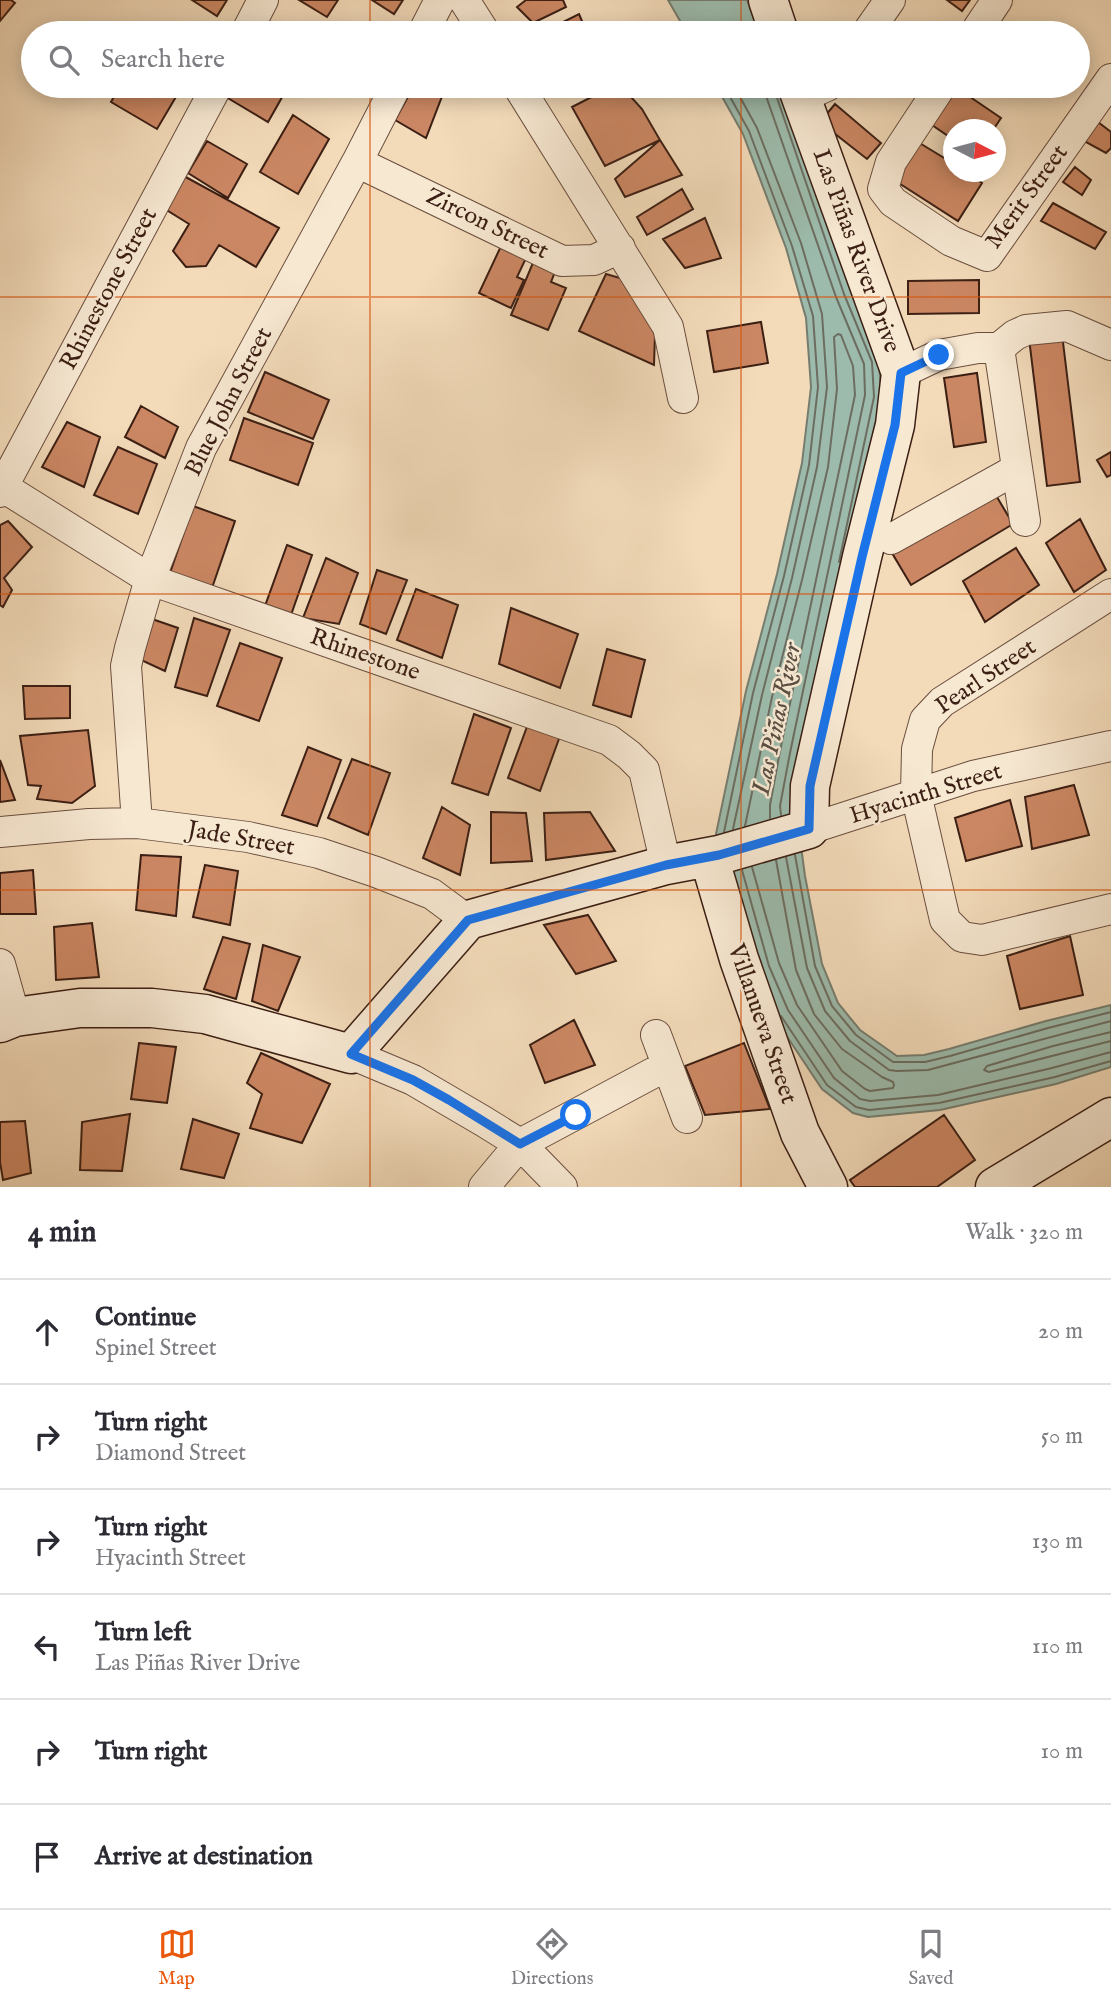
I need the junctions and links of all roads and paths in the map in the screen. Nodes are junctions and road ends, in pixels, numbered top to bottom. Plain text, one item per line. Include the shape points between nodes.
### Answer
1 (263, 0) edge
2 (440, 0) edge
3 (464, 0) edge
4 (768, 0) edge
5 (890, 0) edge
6 (997, 0) edge
7 (252, 21) edge
8 (429, 21) edge
9 (477, 21) edge
10 (775, 21) edge
11 (875, 21) edge
12 (983, 21) edge
13 (1111, 79) edge
14 (212, 98) edge
15 (390, 98) edge
16 (526, 98) edge
17 (811, 98) edge
18 (933, 98) edge
19 (357, 162) junction
20 (620, 248) junction
21 (1111, 345) edge
22 (999, 348) junction
23 (901, 373) junction
24 (683, 398) dead end
25 (1017, 469) junction
26 (1, 489) edge
27 (1025, 521) dead end
28 (891, 539) dead end
29 (150, 579) junction
30 (1111, 594) edge
31 (1111, 746) edge
32 (916, 794) junction
33 (138, 823) junction
34 (804, 830) junction
35 (0, 832) edge
36 (714, 856) junction
37 (666, 865) junction
38 (1111, 909) edge
39 (467, 920) junction
40 (0, 964) edge
41 (8, 1020) edge
42 (656, 1035) dead end
43 (351, 1054) junction
44 (666, 1066) junction
45 (1111, 1117) edge
46 (687, 1118) dead end
47 (520, 1144) junction
48 (484, 1187) edge
49 (562, 1187) edge
50 (828, 1187) edge
51 (995, 1187) edge

1 - 7 street
2 - 8 street
3 - 9 street
4 - 10 street
5 - 11 street
6 - 12 street
13 - 18 street, Merit Street via 988,256 951,241 892,202 883,189 891,162
14 - 26 street, Rhinestone Street
15 - 19 street, Blue John Street
16 - 20 street
17 - 23 street, Las Piñas River Drive
19 - 20 street, Zircon Street via 562,261 594,260
19 - 29 street, Blue John Street via 201,447
20 - 24 street via 668,327
21 - 22 street via 1067,326 1026,330
22 - 23 street via 939,355
22 - 25 street
23 - 34 street, Las Piñas River Drive via 895,425 810,786
25 - 27 street
25 - 28 street
26 - 29 street, Rhinestone
29 - 33 street, Blue John Street via 126,666
29 - 37 street, Rhinestone via 609,740 644,770
30 - 32 street, Pearl Street via 942,702 925,720 919,739
31 - 32 street, Hyacinth Street via 973,776
32 - 34 street, Hyacinth Street
32 - 38 street, Pearl Street via 945,920 962,937 982,940
33 - 35 street, Jade Street
33 - 39 street, Jade Street via 247,837 319,853 432,894
34 - 36 street, Hyacinth Street
36 - 37 street, Hyacinth Street
36 - 50 street, Villanueva Street via 739,959 800,1133
37 - 39 street, Hyacinth Street
39 - 43 street
40 - 41 street
41 - 43 street via 80,1008 152,1008 205,1014
42 - 44 street
43 - 47 street via 413,1080
44 - 46 street
44 - 47 street
45 - 51 street
47 - 48 street
47 - 49 street

